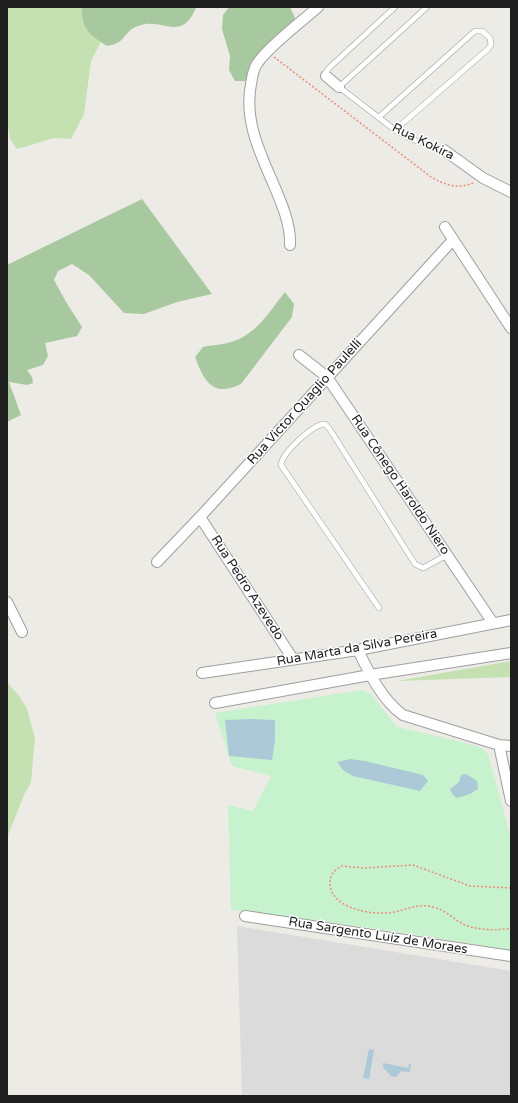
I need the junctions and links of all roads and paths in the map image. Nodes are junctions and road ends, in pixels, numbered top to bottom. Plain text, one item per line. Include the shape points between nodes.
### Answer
1 (318, 7) edge
2 (395, 7) edge
3 (427, 7) edge
4 (268, 52) junction
5 (326, 76) joint
6 (339, 87) junction
7 (379, 117) junction
8 (395, 130) junction
9 (444, 150) joint
10 (483, 178) junction
11 (511, 192) edge
12 (445, 227) dead end
13 (452, 241) junction
14 (290, 245) dead end
15 (511, 328) edge
16 (299, 355) dead end
17 (327, 377) junction
18 (200, 517) junction
19 (447, 555) junction
20 (157, 562) dead end
21 (7, 602) edge
22 (379, 608) dead end
23 (511, 620) edge
24 (493, 623) junction
25 (22, 632) dead end
26 (358, 650) junction
27 (511, 653) edge
28 (293, 660) junction
29 (202, 673) dead end
30 (370, 675) junction
31 (215, 703) dead end
32 (499, 745) junction
33 (511, 746) edge
34 (511, 801) edge
35 (511, 888) edge
36 (245, 916) dead end
37 (511, 928) edge
38 (511, 956) edge

1 - 4 street
2 - 5 lane, Rua Kokira via 328,68
3 - 6 lane
4 - 10 path via 399,153 444,184 458,187 470,185
4 - 14 street via 258,62 248,99 257,146 284,212
5 - 6 street, Rua Kokira
6 - 7 lane, Rua Kokira
7 - 8 lane, Rua Kokira
7 - 8 lane via 475,31 482,31 490,38 491,45 488,49
8 - 9 lane, Rua Kokira via 411,139
9 - 10 street, Rua Kokira
10 - 11 street, Rua Kokira
12 - 13 street
13 - 15 street
13 - 17 street, Rua Victor Quaglio Paulelli
16 - 17 street, Rua Cônego Haroldo Niero
17 - 18 street, Rua Victor Quaglio Paulelli
17 - 19 street, Rua Cônego Haroldo Niero
18 - 20 street, Rua Victor Quaglio Paulelli
18 - 28 street, Rua Pedro Azevedo
19 - 22 lane via 423,568 415,564 329,428 325,424 314,426 285,455 281,465
19 - 24 street, Rua Cônego Haroldo Niero
21 - 25 street
23 - 24 street, Rua Marta da Silva Pereira
24 - 26 street, Rua Marta da Silva Pereira
26 - 28 street, Rua Marta da Silva Pereira
26 - 30 street
27 - 30 street
28 - 29 street, Rua Marta da Silva Pereira
30 - 31 street
30 - 32 street via 394,709 403,715
32 - 33 street
32 - 34 street
35 - 37 path via 470,886 413,865 364,868 342,866 332,874 330,881 331,889 338,900 350,908 386,913 425,905 441,909 466,925 489,929
36 - 38 street, Rua Sargento Luíz de Moraes

